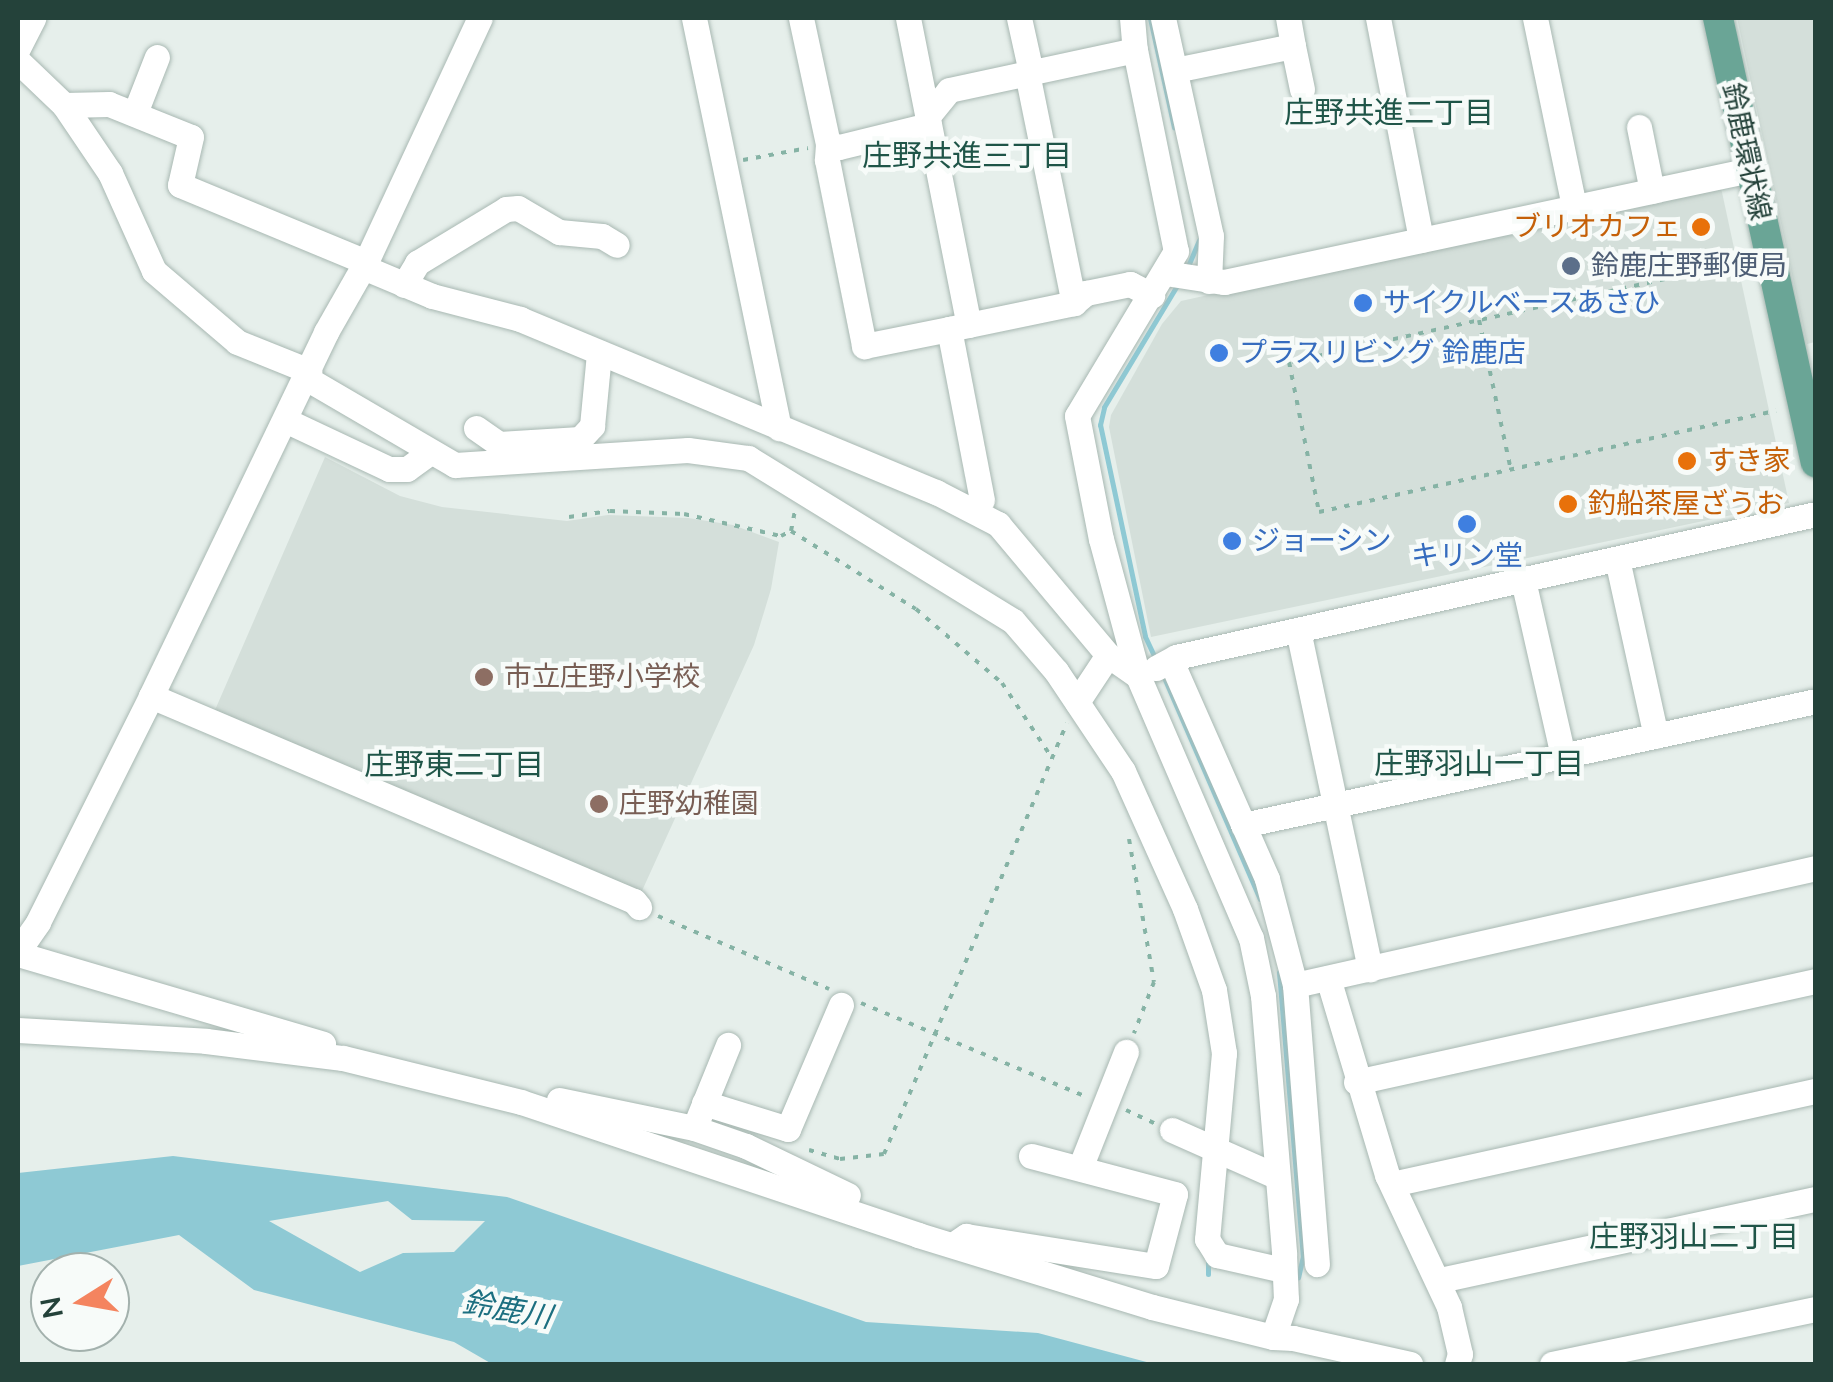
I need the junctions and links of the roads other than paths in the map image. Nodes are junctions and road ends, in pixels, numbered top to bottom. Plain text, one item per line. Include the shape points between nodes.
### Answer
1 (33, 18) edge
2 (480, 18) edge
3 (694, 18) edge
4 (801, 18) edge
5 (908, 18) edge
6 (1019, 18) edge
7 (1132, 18) edge
8 (1163, 18) edge
9 (1288, 18) edge
10 (1378, 18) edge
11 (1534, 18) edge
12 (1718, 18) edge
13 (1293, 46) junction
14 (18, 48) edge
15 (1136, 50) junction
16 (157, 57) dead end
17 (18, 62) edge
18 (1175, 70) junction
19 (1029, 73) junction
20 (1302, 89) dead end
21 (64, 104) junction
22 (135, 113) junction
23 (928, 121) junction
24 (1639, 127) dead end
25 (828, 144) junction
26 (1750, 170) junction
27 (1652, 191) junction
28 (1574, 207) junction
29 (1421, 240) junction
30 (616, 246) dead end
31 (364, 264) junction
32 (1208, 281) junction
33 (1159, 284) junction
34 (404, 285) junction
35 (1074, 303) junction
36 (959, 327) junction
37 (599, 353) junction
38 (305, 379) junction
39 (286, 420) junction
40 (476, 428) dead end
41 (779, 428) junction
42 (816, 444) junction
43 (424, 459) junction
44 (1816, 462) edge
45 (798, 499) junction
46 (982, 500) dead end
47 (1816, 514) edge
48 (1617, 559) junction
49 (1523, 580) junction
50 (1298, 630) junction
51 (1108, 655) junction
52 (1171, 661) junction
53 (1141, 675) junction
54 (151, 696) junction
55 (1816, 701) edge
56 (1073, 709) junction
57 (1656, 736) junction
58 (1563, 756) junction
59 (1335, 806) junction
60 (1243, 825) junction
61 (1816, 868) edge
62 (638, 907) road end
63 (18, 953) edge
64 (1370, 968) junction
65 (1328, 978) junction
66 (1816, 980) edge
67 (1295, 985) junction
68 (848, 1001) road end
69 (18, 1030) edge
70 (728, 1045) dead end
71 (1126, 1052) road end
72 (343, 1058) junction
73 (1356, 1082) junction
74 (1816, 1091) edge
75 (521, 1102) junction
76 (704, 1103) junction
77 (694, 1128) junction
78 (1198, 1142) junction
79 (1032, 1156) dead end
80 (1080, 1168) junction
81 (1276, 1176) junction
82 (1392, 1184) junction
83 (1816, 1199) edge
84 (882, 1222) junction
85 (953, 1244) junction
86 (1317, 1264) dead end
87 (1282, 1270) junction
88 (1440, 1280) junction
89 (1816, 1309) edge
90 (1274, 1338) junction
91 (1410, 1364) edge
92 (1457, 1364) edge
93 (1552, 1364) edge

1 - 14 street
2 - 31 street
3 - 41 street
4 - 25 street
5 - 23 street
6 - 19 street
7 - 15 street
8 - 18 street
9 - 13 street
10 - 29 street
11 - 28 street
12 - 26 main road, 鈴鹿環状線
13 - 18 street
13 - 20 street
15 - 19 street
15 - 33 street via 1176,251
16 - 22 street
17 - 21 street
18 - 32 street via 1211,236
19 - 23 street via 949,90
19 - 35 street
21 - 22 street via 108,104
21 - 38 street via 124,199 154,271 238,342
22 - 31 street via 191,138 180,185
23 - 25 street
23 - 36 street
24 - 27 street
25 - 36 street via 864,346
26 - 27 street
26 - 44 main road, 鈴鹿環状線
27 - 28 street
28 - 29 street
29 - 32 street
30 - 34 street via 602,236 559,232 518,208 506,209 417,263
31 - 34 street
31 - 38 street
32 - 33 street
33 - 35 street via 1086,293
33 - 53 street via 1076,416 1101,539
34 - 37 street via 485,307
35 - 36 street
36 - 46 street
37 - 40 street via 592,426 580,439 499,444
37 - 41 street
38 - 39 street
38 - 43 street
39 - 43 street via 389,469
39 - 54 street
41 - 42 street
42 - 45 street
42 - 51 street via 998,524
43 - 45 street via 468,466 688,450 729,453 766,467
45 - 56 street via 1013,621
47 - 48 street
48 - 49 street
48 - 57 street
49 - 50 street
49 - 58 street
50 - 52 street
50 - 59 street
51 - 53 street
51 - 56 street
52 - 53 street
52 - 60 street
53 - 81 street via 1251,938 1263,996
54 - 62 street
54 - 63 street
55 - 57 street
56 - 78 street via 1123,770 1214,990 1224,1053
57 - 58 street
58 - 59 street
59 - 60 street
59 - 64 street
60 - 67 street via 1274,899
61 - 64 street
63 - 72 street via 332,1047
64 - 65 street
65 - 67 street
65 - 73 street
66 - 73 street
67 - 86 street
68 - 76 street via 788,1129
69 - 72 street via 206,1041
70 - 76 street
71 - 80 street
72 - 75 street
73 - 82 street
74 - 82 street
75 - 77 street via 538,1096
75 - 84 street
76 - 77 street
77 - 84 street via 873,1205
78 - 81 street
78 - 87 street via 1207,1239 1217,1255
79 - 80 street
80 - 85 street via 1174,1194 1156,1266 966,1236
81 - 87 street
82 - 88 street
83 - 88 street
84 - 85 street
85 - 90 street
87 - 90 street via 1286,1300
88 - 92 street via 1456,1328
89 - 93 street
90 - 91 street

